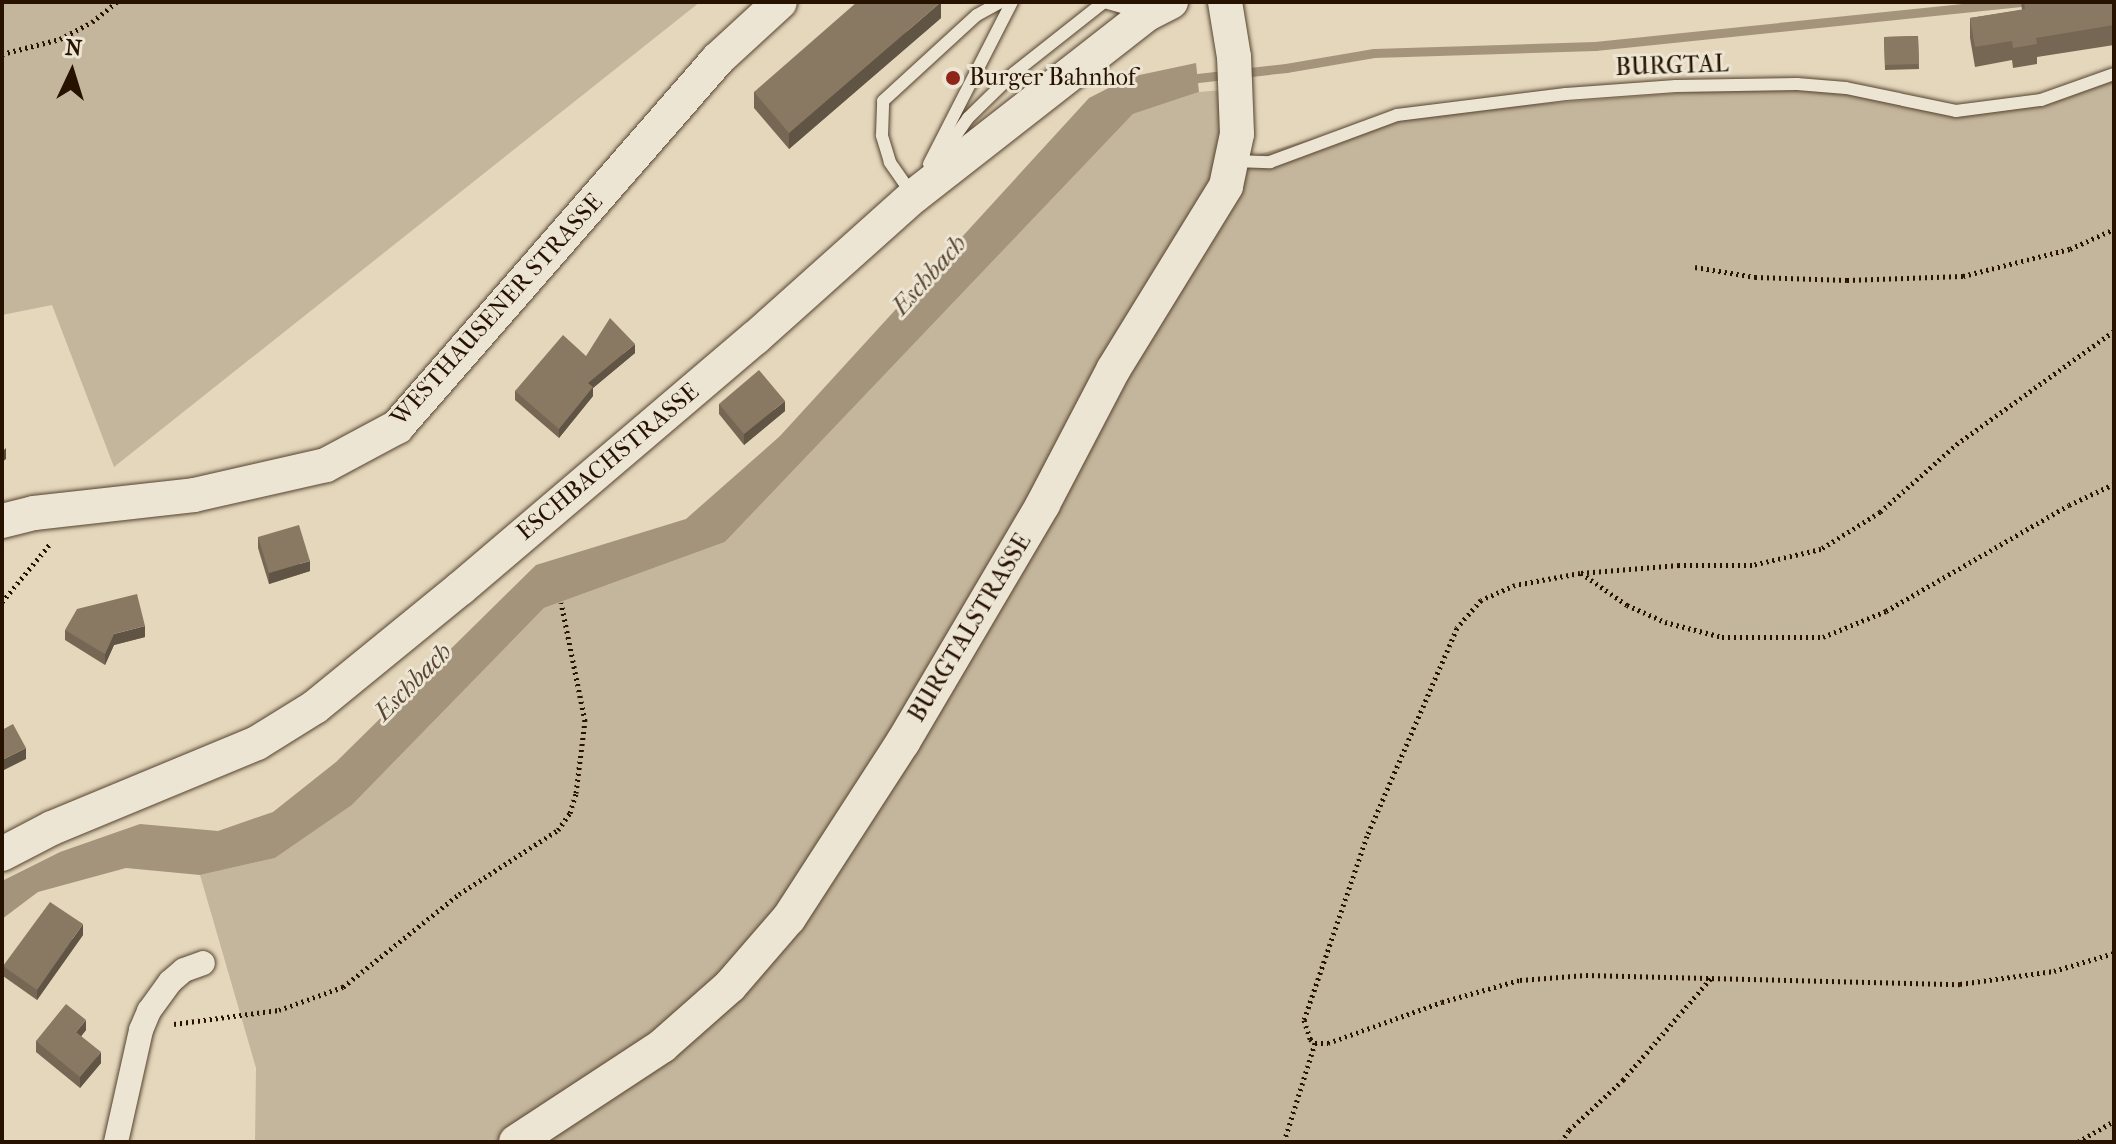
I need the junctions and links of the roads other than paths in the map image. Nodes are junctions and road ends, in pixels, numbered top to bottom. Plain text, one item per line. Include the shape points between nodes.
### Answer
1 (780, 2) edge
2 (1000, 2) edge
3 (1012, 2) edge
4 (1104, 2) edge
5 (1225, 2) edge
6 (1159, 8) edge
7 (2114, 74) edge
8 (1234, 161) junction
9 (914, 196) junction
10 (2, 521) edge
11 (2, 854) edge
12 (203, 963) dead end
13 (116, 1142) edge
14 (516, 1142) edge

1 - 10 main road, WESTHAUSENER STRASSE via 718,59 397,427 326,465 194,495
2 - 9 lane via 977,15 883,101 882,135 890,162
3 - 9 lane
4 - 6 lane
4 - 9 lane via 1014,73 968,118
5 - 8 main road, BURGTALSTRASSE via 1235,73
6 - 9 main road, ESCHBACHSTRASSE
7 - 8 lane, BURGTAL via 2041,100 1956,111 1846,88 1797,84 1566,94 1397,115 1270,162
8 - 14 main road, BURGTALSTRASSE via 1220,200 1113,370 1043,504 903,742 789,918 730,986 662,1046
9 - 11 main road, ESCHBACHSTRASSE via 755,338 315,707 257,743
12 - 13 street via 170,982 141,1030

